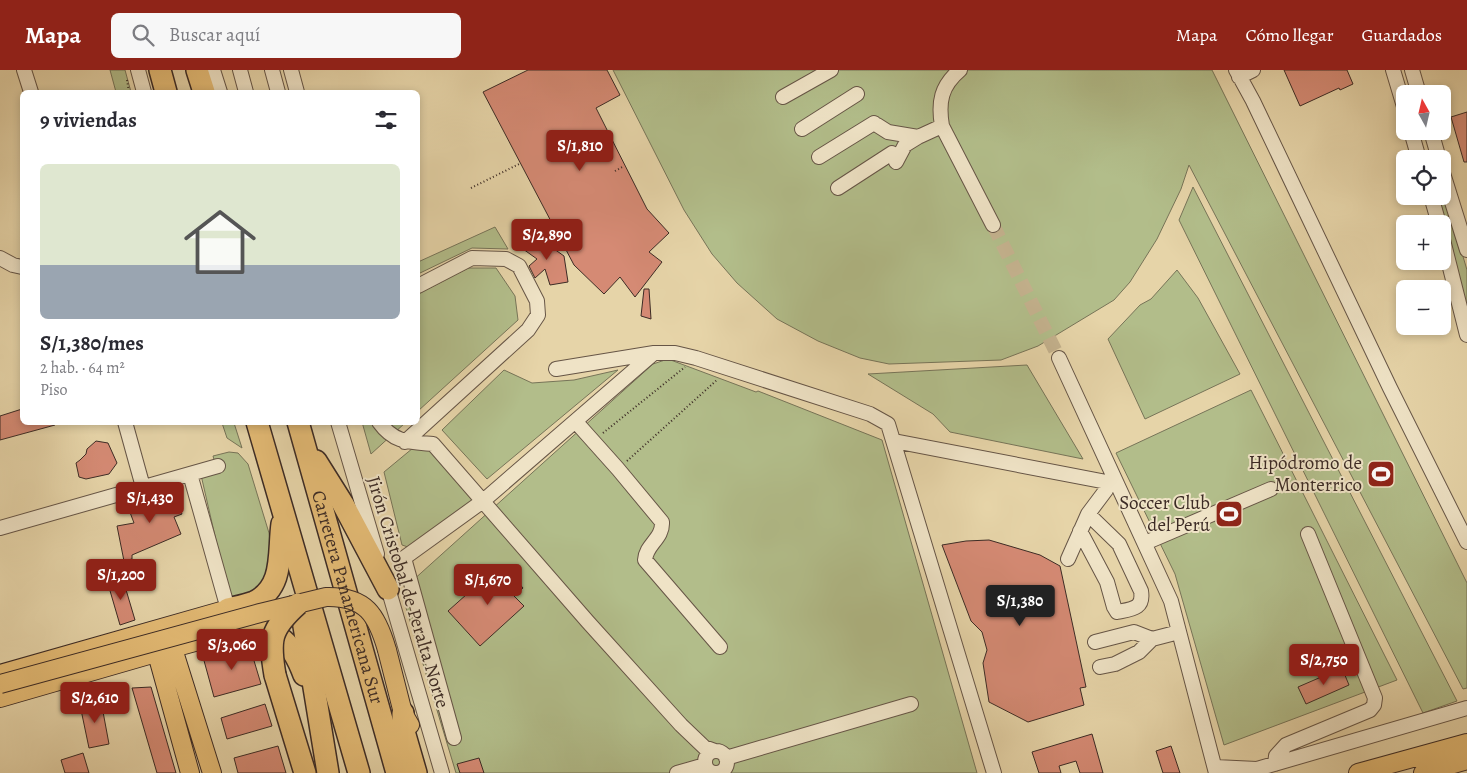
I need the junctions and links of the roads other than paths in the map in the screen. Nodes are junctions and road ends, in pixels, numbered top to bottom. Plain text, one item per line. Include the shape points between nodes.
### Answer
1 (24, 70) edge
2 (160, 70) edge
3 (197, 70) edge
4 (213, 70) edge
5 (240, 70) edge
6 (272, 70) edge
7 (291, 70) edge
8 (830, 70) edge
9 (960, 70) edge
10 (1253, 70) edge
11 (1393, 70) edge
12 (1412, 70) edge
13 (1238, 73) edge
14 (132, 74) edge
15 (1398, 85) edge
16 (1416, 85) edge
17 (30, 90) edge
18 (143, 90) edge
19 (165, 90) edge
20 (203, 90) edge
21 (219, 90) edge
22 (245, 90) edge
23 (277, 90) edge
24 (296, 90) edge
25 (857, 94) dead end
26 (783, 97) dead end
27 (942, 126) junction
28 (802, 128) dead end
29 (918, 137) junction
30 (819, 157) dead end
31 (838, 188) dead end
32 (1451, 199) edge
33 (993, 225) tunnel mouth
34 (1467, 250) edge
35 (0, 258) edge
36 (20, 267) edge
37 (1451, 270) edge
38 (420, 285) edge
39 (1466, 328) edge
40 (654, 353) junction
41 (1059, 358) tunnel mouth
42 (556, 369) dead end
43 (576, 422) junction
44 (125, 425) edge
45 (258, 425) edge
46 (299, 425) edge
47 (339, 425) edge
48 (381, 425) edge
49 (894, 441) junction
50 (405, 442) junction
51 (304, 444) junction
52 (218, 466) dead end
53 (190, 474) junction
54 (1113, 483) junction
55 (143, 488) junction
56 (1270, 489) dead end
57 (483, 501) junction
58 (283, 512) junction
59 (1088, 514) junction
60 (0, 528) edge
61 (1080, 531) junction
62 (1308, 534) dead end
63 (1467, 542) edge
64 (1145, 543) junction
65 (1068, 559) dead end
66 (302, 574) junction
67 (388, 589) junction
68 (298, 604) junction
69 (228, 609) junction
70 (158, 628) junction
71 (234, 632) joint
72 (1179, 632) junction
73 (1152, 639) junction
74 (1095, 642) dead end
75 (720, 647) dead end
76 (165, 650) junction
77 (1100, 667) dead end
78 (0, 674) edge
79 (0, 684) edge
80 (0, 698) edge
81 (911, 704) dead end
82 (1467, 708) edge
83 (317, 711) junction
84 (403, 712) junction
85 (454, 738) dead end
86 (1462, 753) edge
87 (721, 754) junction
88 (1275, 764) junction
89 (706, 765) junction
90 (1216, 770) edge
91 (190, 773) edge
92 (212, 773) edge
93 (305, 773) edge
94 (328, 773) edge
95 (359, 773) edge
96 (396, 773) edge
97 (416, 773) edge
98 (426, 773) edge
99 (442, 773) edge
100 (677, 773) edge
101 (994, 773) edge
102 (1358, 773) edge
103 (1423, 773) edge

1 - 17 street
2 - 19 highway
3 - 20 highway
4 - 21 street
5 - 22 street
6 - 23 street
7 - 24 street
8 - 26 street
9 - 27 street via 951,77 944,90 939,108
10 - 13 street
11 - 15 street
12 - 16 street
13 - 63 street
14 - 18 street
25 - 28 street
27 - 29 street
27 - 33 street
29 - 30 street via 888,132 875,124
29 - 31 street via 894,157
32 - 34 street
35 - 36 street
37 - 39 street
38 - 50 street via 472,258 506,259 519,266 537,301 538,315 528,330
40 - 42 street
40 - 43 street
40 - 49 street via 696,358 870,414 888,424
41 - 54 street
43 - 57 street
43 - 75 street via 662,522 662,530 646,552 646,560
44 - 55 street
45 - 58 highway, Carretera Panamericana Sur
46 - 51 highway, Carretera Panamericana Sur
47 - 67 street, Jirón Cristobal de Peralta Norte
48 - 50 street via 387,433
49 - 54 street
49 - 101 street
50 - 57 street via 433,444
51 - 67 highway via 343,504
51 - 96 highway, Carretera Panamericana Sur
52 - 53 street
53 - 55 street
53 - 69 street
54 - 59 street
54 - 64 street
55 - 60 street
56 - 64 street
57 - 85 street via 404,558
57 - 87 street via 682,725 704,747
58 - 66 highway, Carretera Panamericana Sur
58 - 69 highway via 279,570 269,591 255,601
59 - 61 street
59 - 61 street via 1119,544 1141,591 1140,604 1117,612 1107,582
61 - 65 street
62 - 88 street via 1375,698 1374,705 1370,710 1286,745 1276,756
64 - 72 street via 1171,601
66 - 83 highway via 299,599
66 - 95 highway, Carretera Panamericana Sur
67 - 99 street, Jirón Cristobal de Peralta Norte
68 - 79 main road, bridge
68 - 84 main road, bridge via 335,597 351,600 371,612 382,631
68 - 93 highway, bridge via 278,627 271,646 275,675
69 - 70 main road
70 - 76 main road
70 - 78 main road
71 - 76 main road
71 - 83 highway via 263,630 290,647
72 - 73 street
72 - 90 street
73 - 74 street via 1134,632
73 - 77 street via 1139,652 1115,664
76 - 80 main road
76 - 91 main road
76 - 92 main road
81 - 87 street
82 - 88 street
83 - 94 highway
84 - 97 highway via 403,728
84 - 98 main road via 416,734
86 - 102 main road
86 - 103 main road
87 - 89 street via 707,755
87 - 89 street via 727,764 720,772 713,772
88 - 90 street via 1257,770
89 - 100 street

